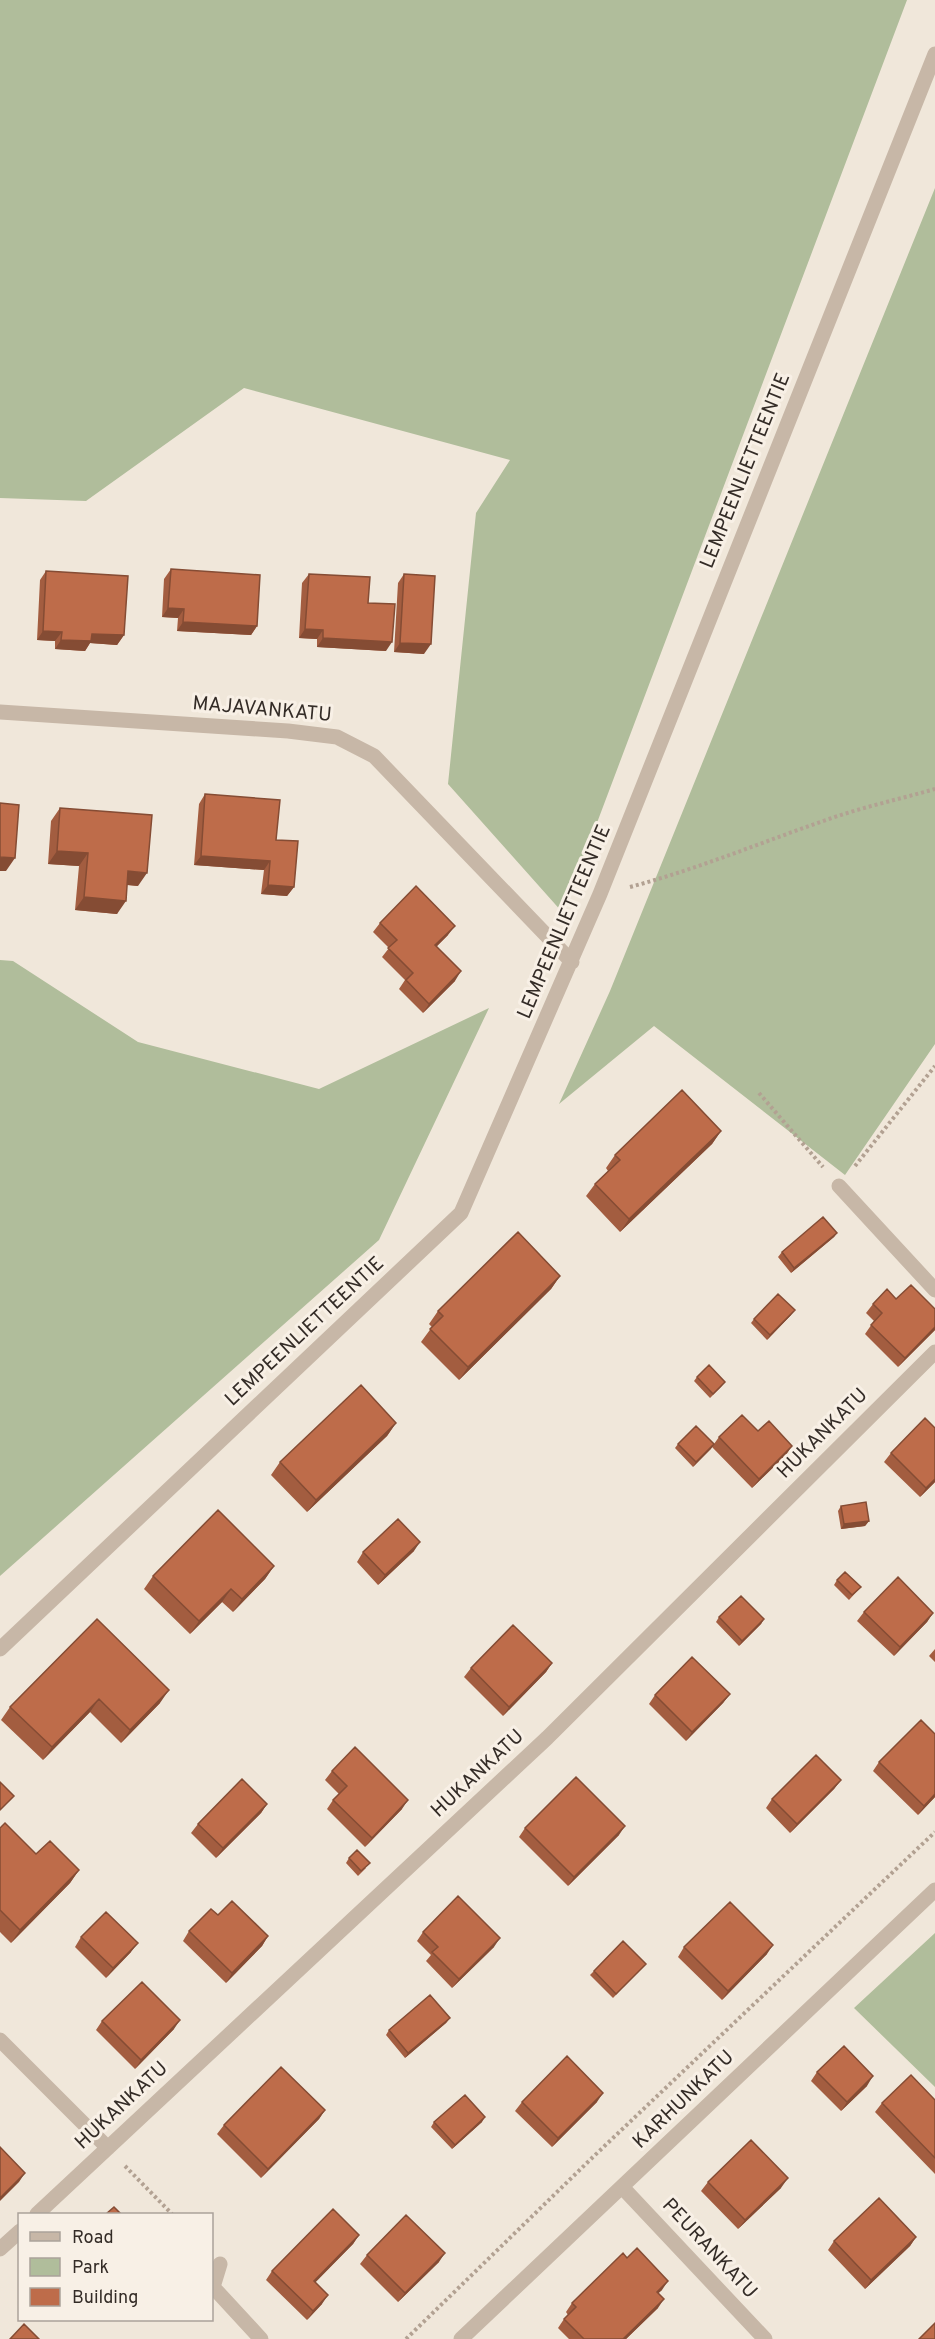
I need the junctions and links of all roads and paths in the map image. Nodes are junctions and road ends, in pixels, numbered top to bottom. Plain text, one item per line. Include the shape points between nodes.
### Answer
1 (935, 54) edge
2 (0, 712) edge
3 (935, 789) edge
4 (600, 894) junction
5 (572, 962) junction
6 (935, 1066) edge
7 (759, 1093) dead end
8 (839, 1186) junction
9 (935, 1290) edge
10 (935, 1352) edge
11 (0, 1649) edge
12 (935, 1832) edge
13 (935, 1890) edge
14 (0, 2040) edge
15 (108, 2148) junction
16 (623, 2188) junction
17 (38, 2213) edge
18 (171, 2213) edge
19 (18, 2233) edge
20 (0, 2249) edge
21 (220, 2264) dead end
22 (261, 2339) edge
23 (406, 2339) edge
24 (461, 2339) edge
25 (765, 2339) edge

1 - 4 street, LEMPEENLIETTEENTIE
2 - 5 street, MAJAVANKATU via 337,737 374,756
3 - 4 path via 830,818 672,875
4 - 5 street, LEMPEENLIETTEENTIE
5 - 11 street, LEMPEENLIETTEENTIE via 461,1213
6 - 8 path
7 - 8 path
8 - 9 street
10 - 15 street, HUKANKATU via 547,1738
12 - 23 path
13 - 16 street, KARHUNKATU
14 - 15 street
15 - 17 street, HUKANKATU
15 - 18 path
16 - 24 street, KARHUNKATU
16 - 25 street, PEURANKATU
19 - 20 street
21 - 22 street via 213,2287

